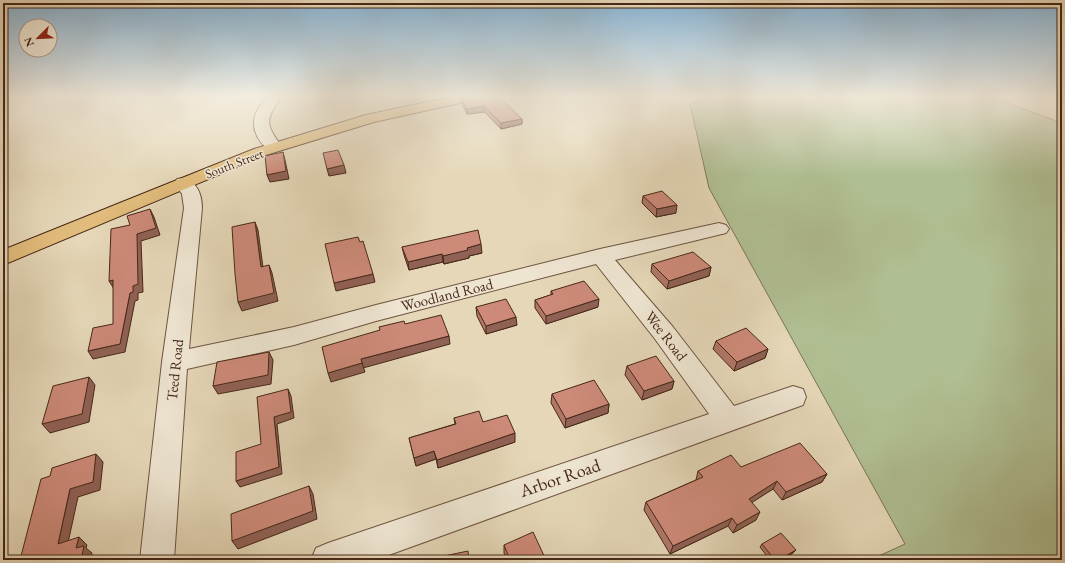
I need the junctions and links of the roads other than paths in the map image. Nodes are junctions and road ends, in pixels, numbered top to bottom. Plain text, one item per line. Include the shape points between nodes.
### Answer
1 (262, 122) edge
2 (357, 122) edge
3 (274, 147) junction
4 (182, 183) junction
5 (719, 229) dead end
6 (600, 256) junction
7 (3, 258) edge
8 (175, 362) junction
9 (793, 397) dead end
10 (728, 419) junction
11 (157, 560) edge
12 (328, 560) edge

1 - 3 street via 264,135
2 - 3 main road, South Street
3 - 4 main road, South Street
4 - 7 main road, South Street
4 - 8 street, Teed Road via 189,188 193,208
5 - 6 street, Woodland Road
6 - 8 street, Woodland Road via 294,336
6 - 10 street, Wee Road via 664,333
8 - 11 street, Teed Road
9 - 10 street, Arbor Road
10 - 12 street, Arbor Road

